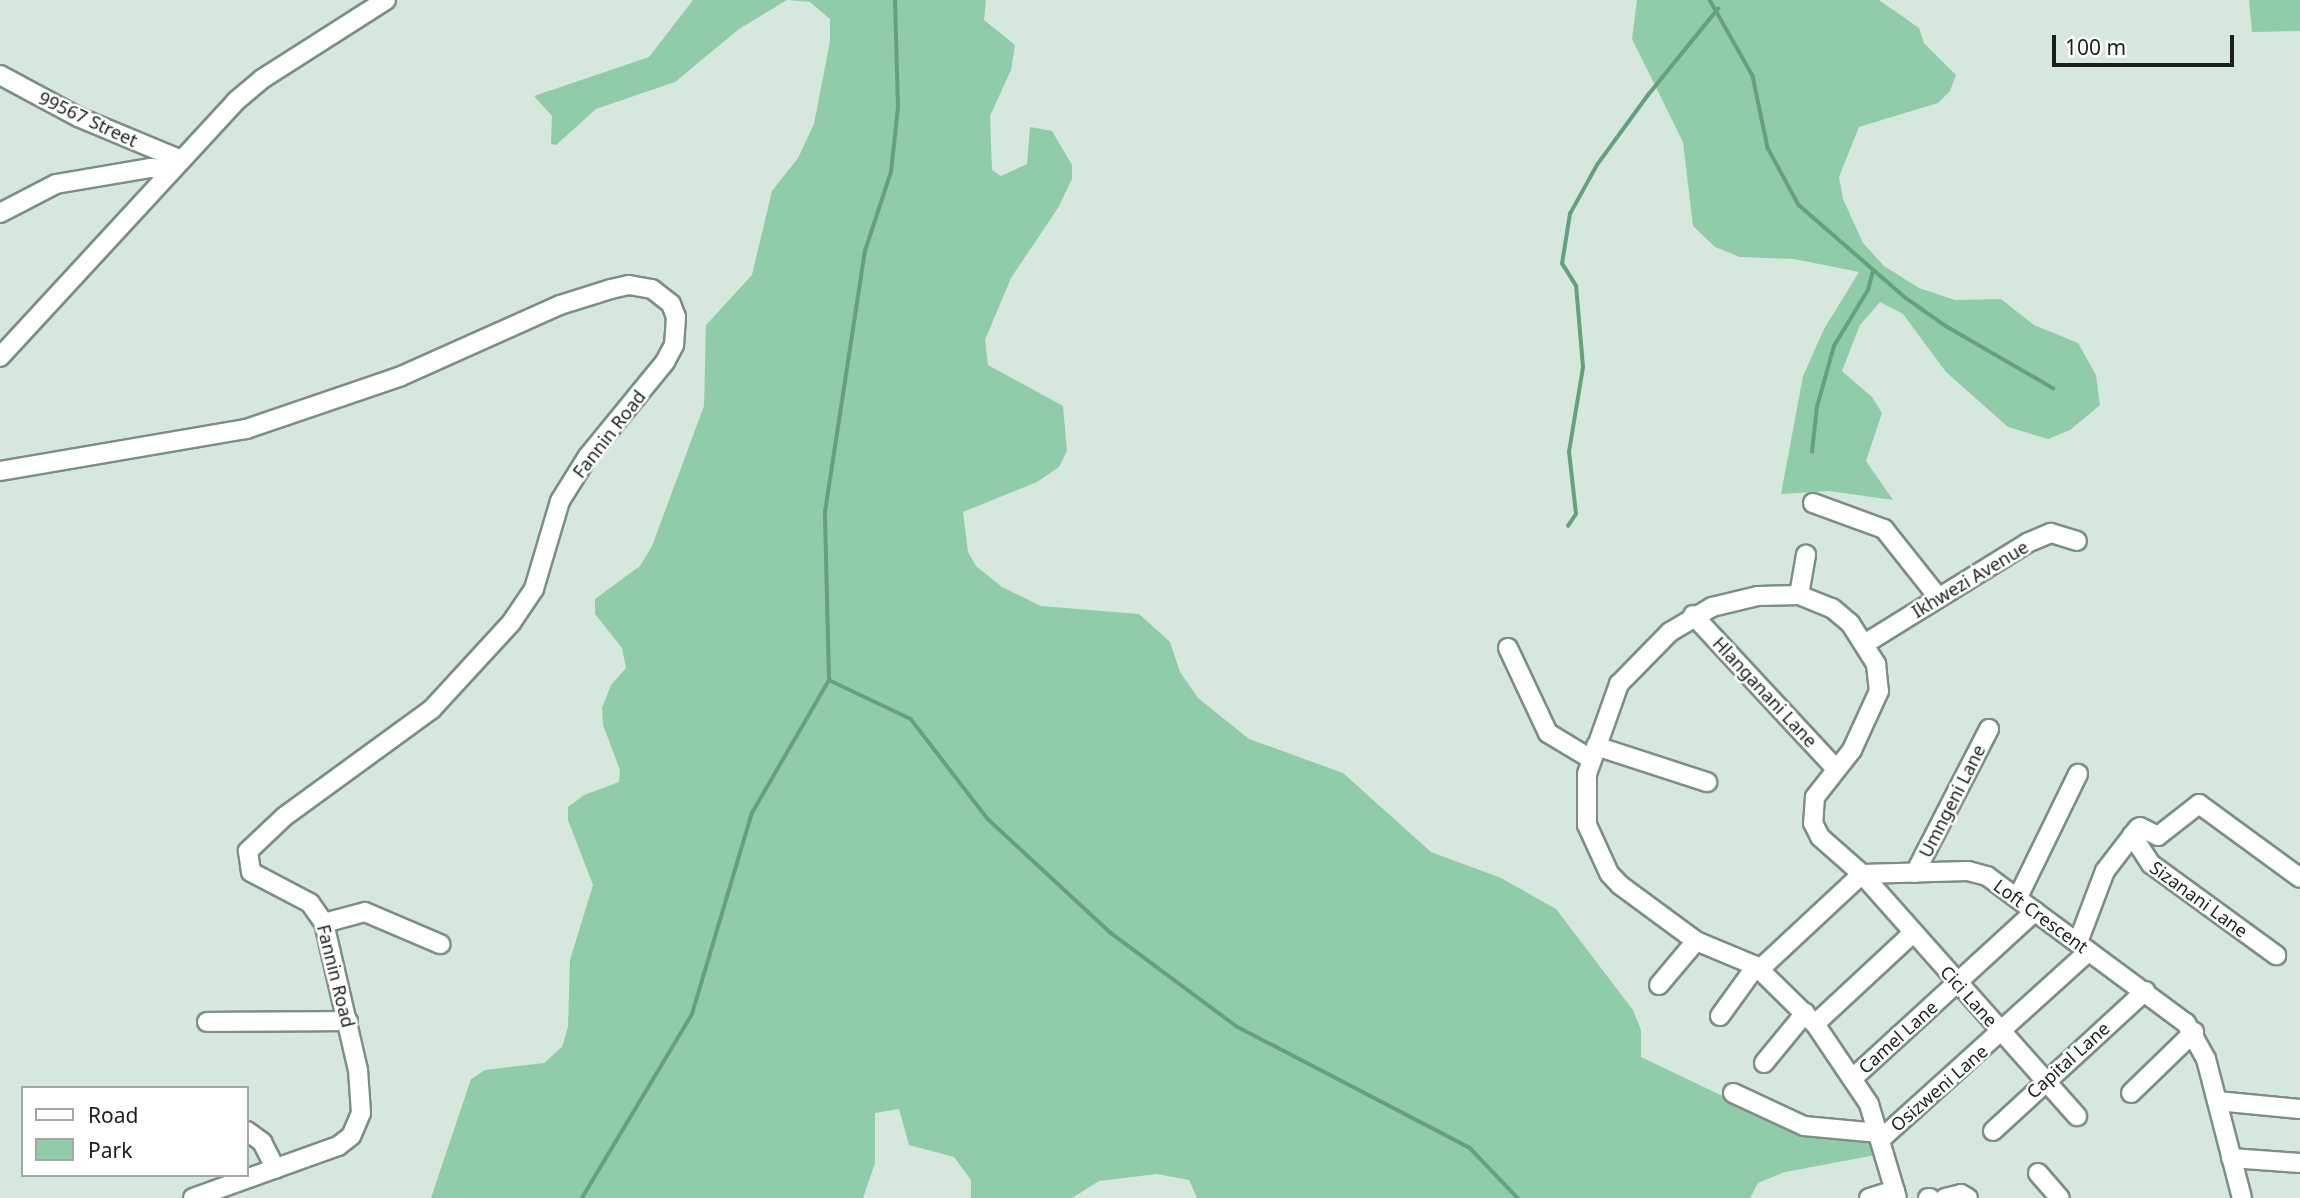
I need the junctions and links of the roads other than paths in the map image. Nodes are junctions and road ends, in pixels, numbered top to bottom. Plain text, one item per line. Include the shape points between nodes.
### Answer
1 (386, 0) edge
2 (0, 75) edge
3 (174, 164) junction
4 (0, 213) edge
5 (0, 357) edge
6 (0, 471) edge
7 (1813, 503) dead end
8 (2077, 541) dead end
9 (1806, 555) dead end
10 (1799, 595) junction
11 (1938, 597) junction
12 (1693, 615) junction
13 (1866, 643) junction
14 (1508, 649) dead end
15 (1989, 729) dead end
16 (1594, 753) junction
17 (1836, 769) junction
18 (2078, 774) dead end
19 (1707, 782) dead end
20 (2139, 828) junction
21 (1915, 873) junction
22 (1863, 874) junction
23 (2300, 878) edge
24 (2018, 897) junction
25 (2035, 911) junction
26 (324, 923) junction
27 (1912, 934) junction
28 (1696, 941) junction
29 (440, 944) dead end
30 (2084, 946) junction
31 (2276, 955) dead end
32 (1758, 967) junction
33 (1957, 982) junction
34 (1659, 985) dead end
35 (2145, 990) junction
36 (1720, 1016) dead end
37 (1810, 1018) junction
38 (348, 1021) junction
39 (207, 1022) dead end
40 (2194, 1032) junction
41 (2002, 1034) junction
42 (1764, 1063) dead end
43 (1853, 1078) junction
44 (2045, 1083) junction
45 (1733, 1093) dead end
46 (2131, 1093) dead end
47 (2217, 1101) junction
48 (2300, 1109) edge
49 (2077, 1116) dead end
50 (1993, 1131) dead end
51 (248, 1132) edge
52 (1880, 1136) junction
53 (2231, 1158) junction
54 (2300, 1163) edge
55 (276, 1170) junction
56 (2038, 1173) dead end
57 (1896, 1194) edge
58 (194, 1198) edge
59 (1869, 1198) edge
60 (1945, 1198) edge
61 (1968, 1198) edge
62 (2060, 1198) edge
63 (2242, 1198) edge

1 - 3 street via 262,79
2 - 3 street, 99567 Street
3 - 4 street, 99567 Street via 56,184
3 - 5 street via 84,271
6 - 26 street, Fannin Road via 270,422 399,377 560,305 611,289 629,285 652,289 671,304 676,317 674,345 568,486 552,520 534,589 517,616 432,709 284,817 248,851 251,872 310,902
7 - 11 street via 1884,529
8 - 11 street, Ikhwezi Avenue via 2059,533 2041,537
9 - 10 street
10 - 12 street via 1758,596
10 - 13 street via 1832,608
11 - 13 street, Ikhwezi Avenue
12 - 16 street via 1619,684
12 - 17 street, Hlanganani Lane
13 - 17 street via 1876,664 1879,691 1852,750
14 - 16 street via 1548,733
15 - 21 street, Umngeni Lane
16 - 19 street
16 - 28 street via 1584,808 1609,873
17 - 22 street via 1815,797 1813,823 1820,837
18 - 24 street
20 - 23 street via 2158,836 2199,804
20 - 30 street via 2105,871
20 - 31 street, Sizanani Lane via 2151,864
21 - 22 street, Loft Crescent
21 - 24 street, Loft Crescent via 1976,872
22 - 27 street, Cici Lane
22 - 32 street
24 - 25 street, Loft Crescent
25 - 30 street, Loft Crescent
25 - 33 street, Camel Lane
26 - 29 street via 365,912
26 - 38 street, Fannin Road
27 - 33 street, Cici Lane
27 - 37 street
28 - 32 street
28 - 34 street
30 - 35 street, Loft Crescent
30 - 41 street, Osizweni Lane
32 - 36 street
32 - 37 street
33 - 41 street, Cici Lane
33 - 43 street, Camel Lane
35 - 40 street, Loft Crescent
35 - 44 street, Capital Lane
37 - 42 street
37 - 43 street
38 - 39 street
38 - 55 street, Fannin Road via 361,1096 357,1126 338,1146
40 - 46 street
40 - 47 street
41 - 44 street, Cici Lane
41 - 52 street, Osizweni Lane
43 - 52 street
44 - 49 street, Cici Lane
44 - 50 street, Capital Lane
45 - 52 street via 1804,1126
47 - 48 street
47 - 53 street
51 - 55 street via 262,1142
52 - 57 street
53 - 54 street
53 - 63 street
55 - 58 street, Fannin Road
56 - 62 street
57 - 59 street
60 - 61 street via 1961,1194

